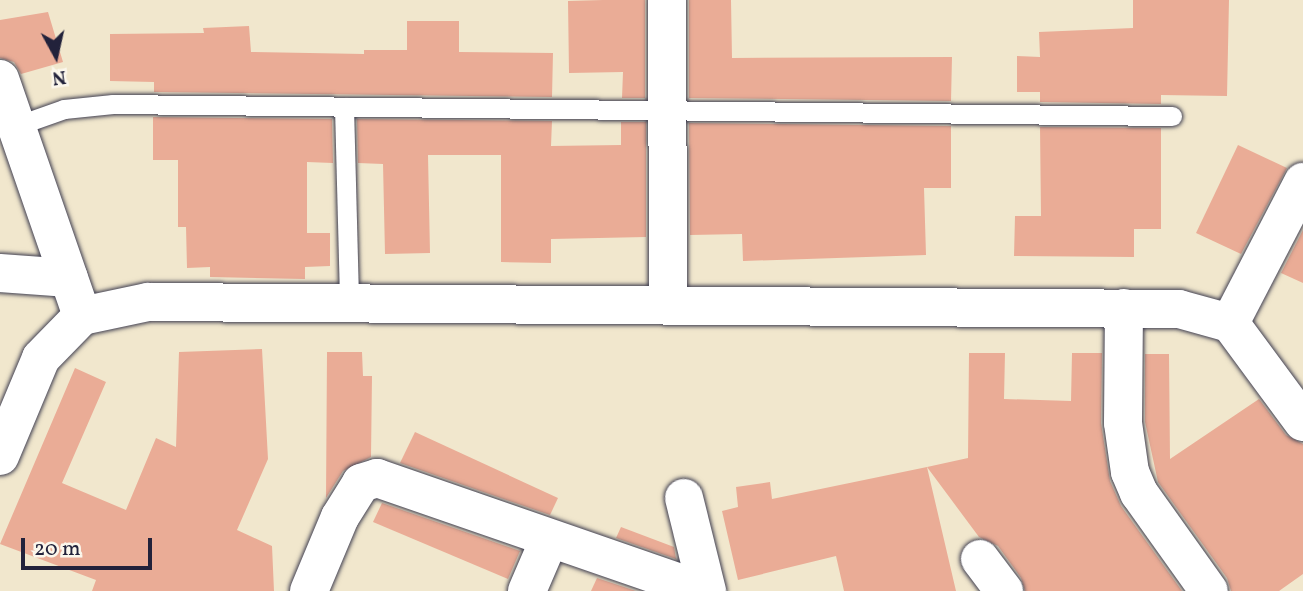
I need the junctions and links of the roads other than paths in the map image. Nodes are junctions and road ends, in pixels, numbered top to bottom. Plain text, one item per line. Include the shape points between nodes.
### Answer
1 (667, 0) edge
2 (0, 79) edge
3 (344, 107) junction
4 (670, 109) junction
5 (1172, 116) dead end
6 (16, 126) junction
7 (1303, 182) edge
8 (0, 273) edge
9 (69, 278) junction
10 (349, 303) junction
11 (668, 304) junction
12 (1124, 308) junction
13 (82, 316) junction
14 (1230, 323) junction
15 (1303, 422) edge
16 (0, 456) edge
17 (684, 498) dead end
18 (549, 540) junction
19 (980, 559) dead end
20 (309, 591) edge
21 (527, 591) edge
22 (705, 591) edge
23 (1004, 591) edge
24 (1209, 591) edge

1 - 4 street
2 - 6 street
3 - 4 lane
3 - 6 lane via 89,105
3 - 10 lane
4 - 5 lane
4 - 11 street
6 - 9 street
7 - 14 street
8 - 9 street
9 - 13 street
10 - 11 street
10 - 13 street via 148,302
11 - 12 street
12 - 14 street via 1179,309
12 - 24 street via 1124,423 1130,472 1139,493
13 - 16 street via 41,358
14 - 15 street
17 - 22 street
18 - 20 street via 377,478 361,483 340,517
18 - 21 street
18 - 22 street
19 - 23 street

